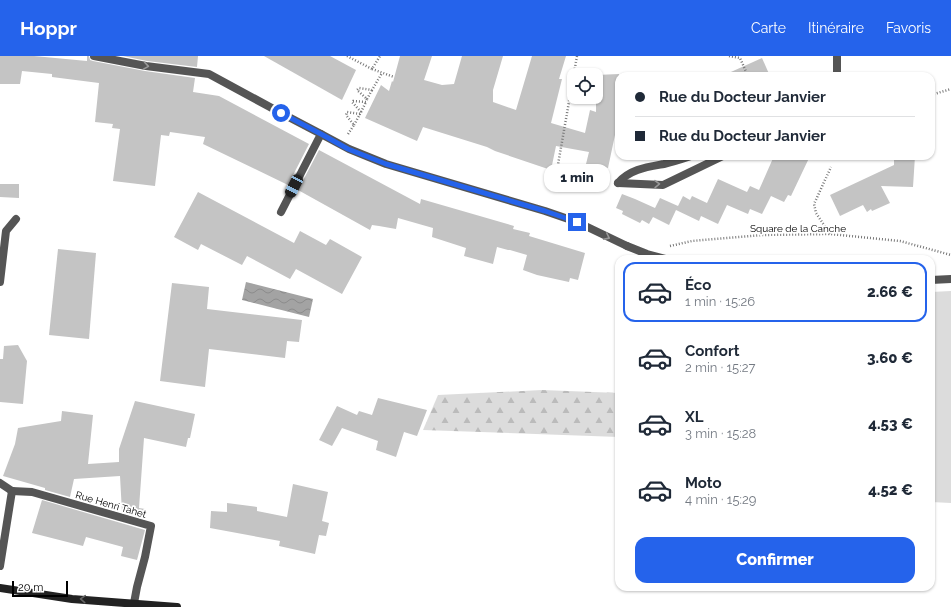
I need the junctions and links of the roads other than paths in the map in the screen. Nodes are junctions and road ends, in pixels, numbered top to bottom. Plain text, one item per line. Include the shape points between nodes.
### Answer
1 (94, 56) edge
2 (837, 56) edge
3 (837, 72) edge
4 (321, 134) junction
5 (678, 160) edge
6 (715, 160) edge
7 (281, 212) dead end
8 (16, 219) dead end
9 (651, 255) edge
10 (951, 279) edge
11 (935, 280) edge
12 (0, 282) edge
13 (0, 483) edge
14 (12, 491) junction
15 (0, 566) edge
16 (0, 588) edge
17 (134, 603) junction
18 (177, 607) edge

1 -> 4 street via 209,74
2 - 3 street
4 - 7 street
4 -> 9 street via 348,149 386,164 545,211 577,222
5 -> 6 street via 644,167 623,177 618,183 663,185
8 - 12 street via 6,231
10 - 11 street
13 - 14 street
14 - 15 street
14 - 17 street, Rue Henri Tahet via 32,492 151,526
17 -> 16 main road via 72,599
17 - 18 main road

